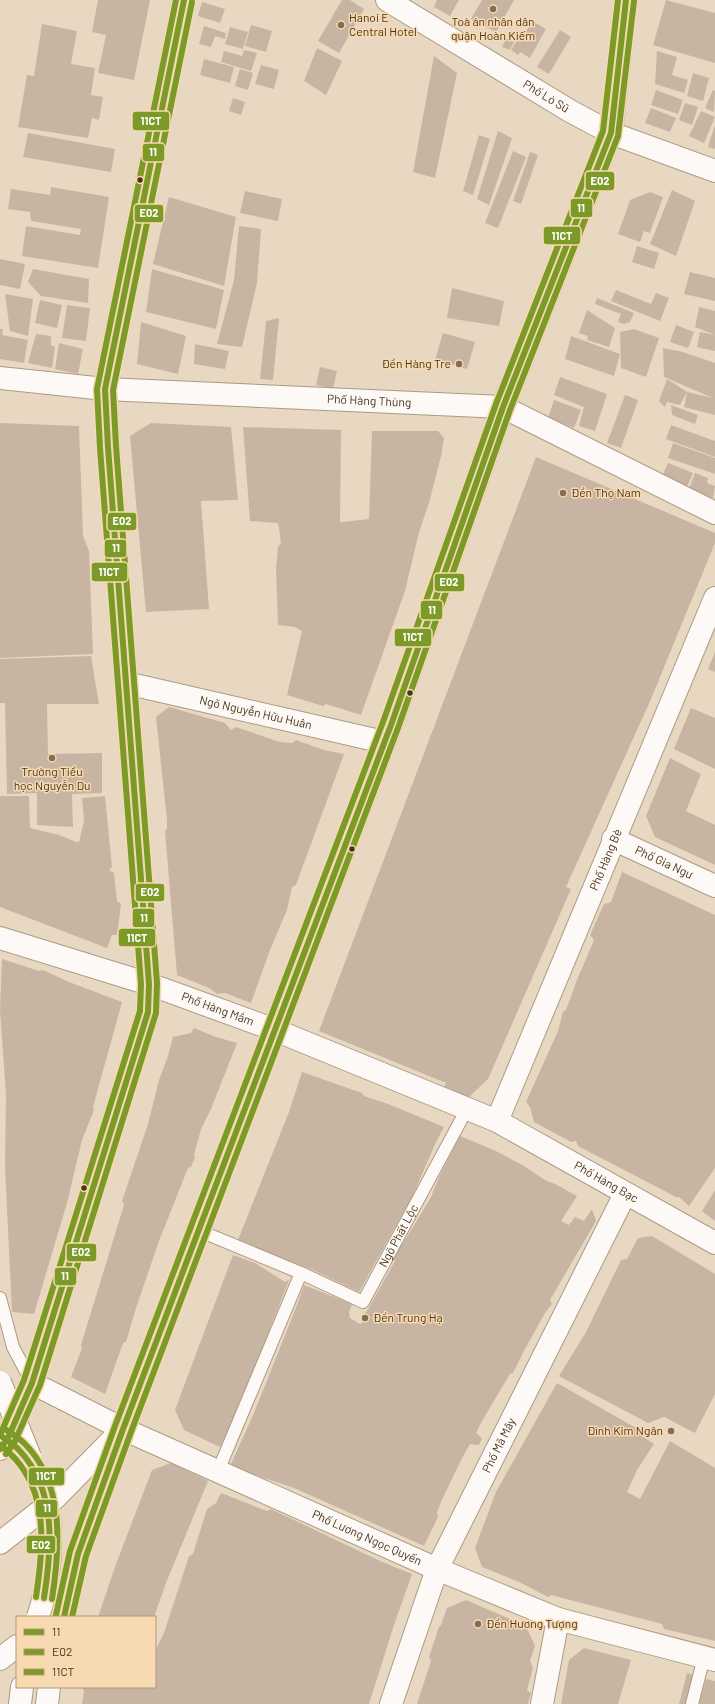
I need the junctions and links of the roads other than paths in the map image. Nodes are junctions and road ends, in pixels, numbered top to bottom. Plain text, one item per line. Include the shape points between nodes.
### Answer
1 (184, 0) edge
2 (387, 0) edge
3 (626, 0) edge
4 (611, 132) junction
5 (715, 171) edge
6 (0, 378) edge
7 (106, 389) junction
8 (503, 407) junction
9 (715, 513) edge
10 (715, 598) edge
11 (126, 683) junction
12 (384, 742) junction
13 (613, 839) junction
14 (715, 886) edge
15 (0, 938) edge
16 (149, 984) junction
17 (275, 1030) junction
18 (466, 1109) junction
19 (497, 1121) junction
20 (625, 1194) junction
21 (200, 1231) junction
22 (715, 1243) edge
23 (301, 1273) junction
24 (0, 1298) edge
25 (0, 1382) edge
26 (32, 1383) junction
27 (123, 1429) junction
28 (0, 1435) edge
29 (0, 1449) edge
30 (218, 1471) junction
31 (38, 1476) junction
32 (0, 1543) edge
33 (437, 1569) junction
34 (38, 1616) edge
35 (64, 1616) edge
36 (558, 1619) junction
37 (16, 1647) edge
38 (0, 1659) edge
39 (709, 1659) edge
40 (22, 1688) edge
41 (49, 1688) edge
42 (20, 1704) edge
43 (47, 1704) edge
44 (391, 1704) edge
45 (542, 1704) edge
46 (692, 1704) edge

1 - 7 street
2 - 4 street, Phố Lò Sũ via 570,111
3 - 4 street
4 - 5 street, Phố Lò Sũ
4 - 8 street
6 - 7 street, Phố Hàng Thùng
7 - 8 street, Phố Hàng Thùng
7 - 11 street
8 - 9 street, Phố Hàng Thùng
8 - 12 street
10 - 13 street, Phố Hàng Bè
11 - 12 street, Ngõ Nguyễn Hữu Huân
11 - 16 street
12 - 17 street
13 - 14 street, Phố Gia Ngư
13 - 19 street, Phố Hàng Bè
15 - 16 street, Phố Hàng Mắm
16 - 17 street, Phố Hàng Mắm
16 - 26 street via 148,1012
17 - 18 street, Phố Hàng Mắm
17 - 21 street
18 - 19 street, Phố Hàng Mắm
18 - 23 lane, Ngõ Phất Lộc via 362,1302
19 - 20 street, Phố Hàng Bạc
20 - 22 street, Phố Hàng Bạc
20 - 33 street, Phố Mã Mây
21 - 23 lane, Ngõ Phất Lộc
21 - 27 street
23 - 30 lane
24 - 26 lane via 13,1348
25 - 31 street, bridge
26 - 27 street, Phố Lương Ngọc Quyến
26 - 29 street via 8,1438
27 - 30 street, Phố Lương Ngọc Quyến
27 - 32 street via 48,1505
27 - 35 street via 78,1554
28 - 31 street, bridge via 25,1456
30 - 33 street, Phố Lương Ngọc Quyến
31 - 34 street, bridge via 50,1522 47,1581
33 - 36 street, Phố Lương Ngọc Quyến
33 - 44 street, Phố Mã Mây
36 - 39 street, Phố Lương Ngọc Quyến
36 - 45 street
37 - 38 street
39 - 46 lane
40 - 42 street
41 - 43 street

